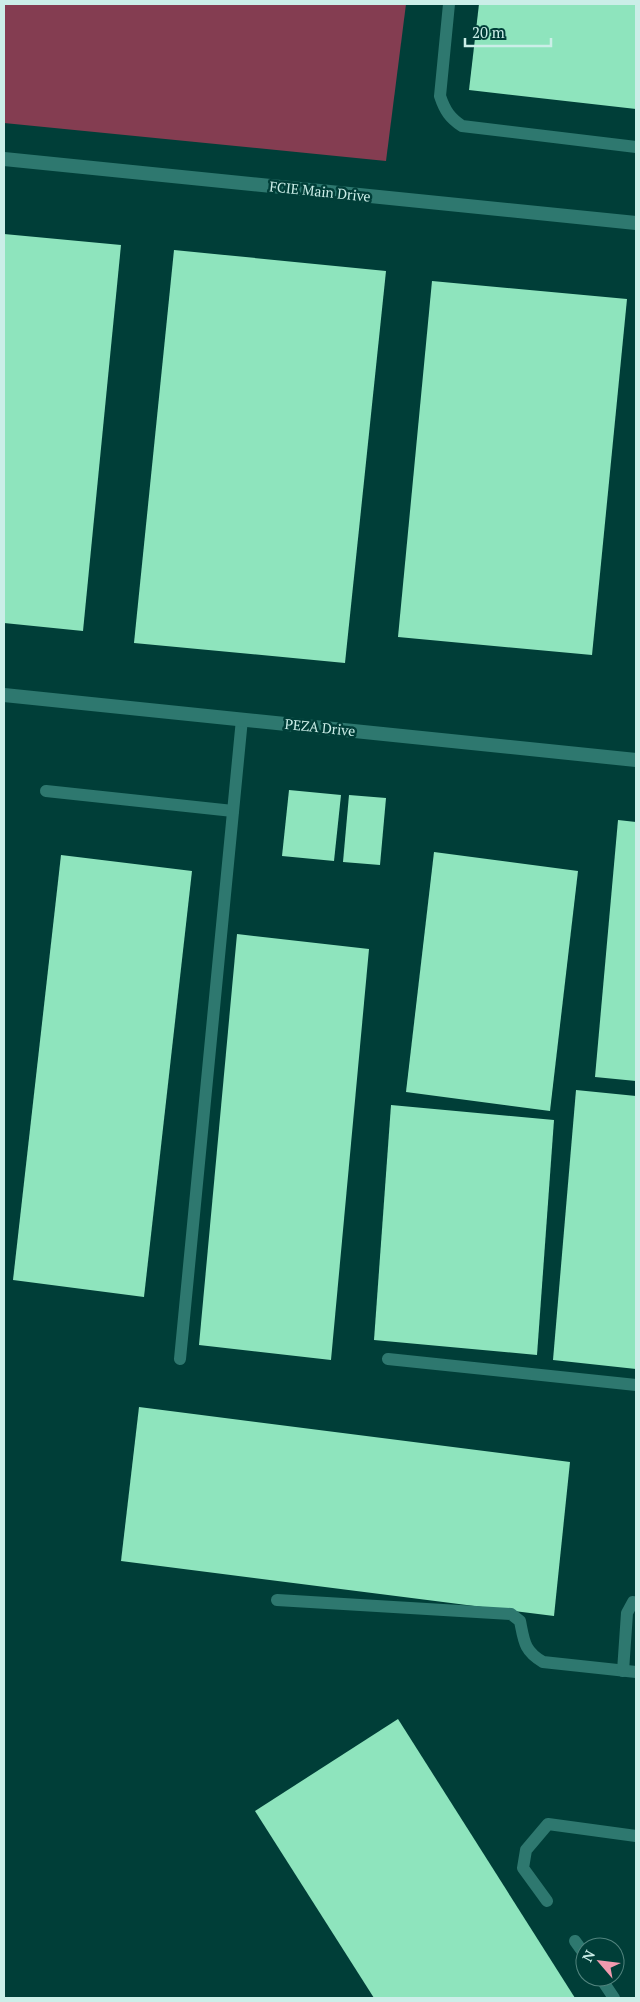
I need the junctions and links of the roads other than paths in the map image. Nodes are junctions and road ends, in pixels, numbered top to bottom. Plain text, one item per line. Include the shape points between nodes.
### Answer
1 (449, 4) edge
2 (636, 146) edge
3 (4, 159) edge
4 (636, 223) edge
5 (4, 695) edge
6 (242, 719) junction
7 (636, 760) edge
8 (46, 791) dead end
9 (233, 811) junction
10 (180, 1359) dead end
11 (388, 1359) dead end
12 (636, 1386) edge
13 (277, 1600) dead end
14 (636, 1602) edge
15 (623, 1671) junction
16 (636, 1672) edge
17 (636, 1836) edge
18 (547, 1901) dead end
19 (607, 1987) edge
20 (614, 1998) edge

1 - 2 lane via 440,96 452,119 462,126
3 - 4 street, FCIE Main Drive
5 - 6 street, PEZA Drive
6 - 7 street, PEZA Drive
6 - 9 lane
8 - 9 lane
9 - 10 lane
11 - 12 lane
13 - 15 lane via 511,1614 520,1621 532,1656 543,1662
14 - 15 lane via 627,1613
15 - 16 lane
17 - 18 lane via 548,1824 526,1850 524,1868
19 - 20 lane

